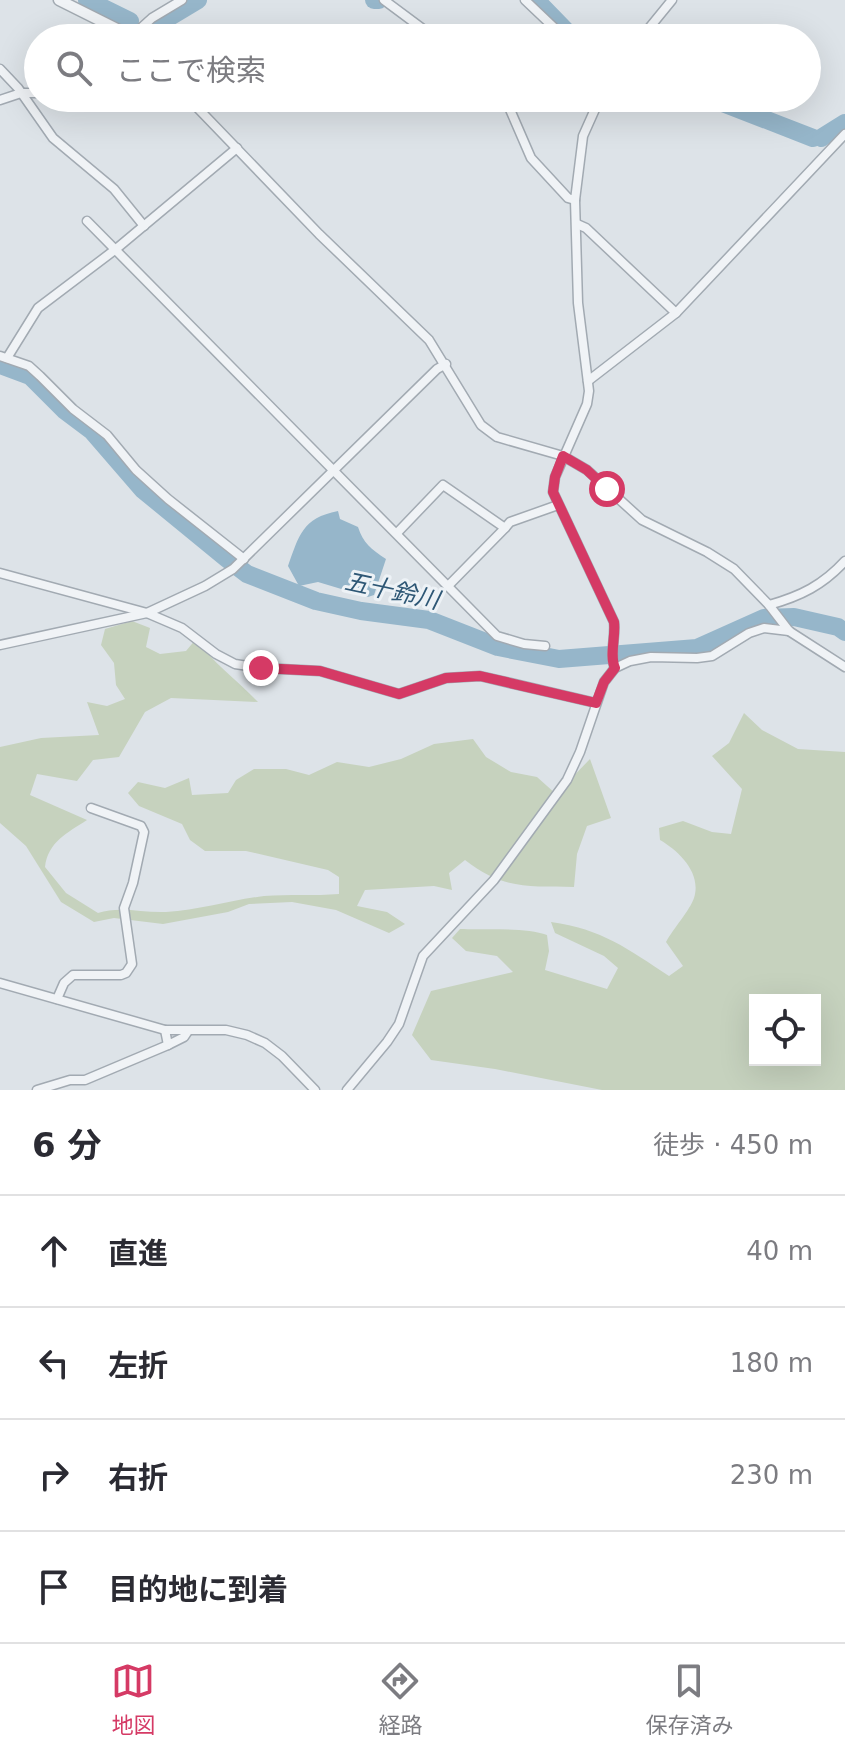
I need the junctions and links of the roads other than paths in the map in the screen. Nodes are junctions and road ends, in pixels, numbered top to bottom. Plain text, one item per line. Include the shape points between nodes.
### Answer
1 (59, 0) edge
2 (182, 0) edge
3 (525, 0) edge
4 (669, 1) edge
5 (386, 2) edge
6 (103, 24) edge
7 (143, 24) edge
8 (416, 24) edge
9 (550, 24) edge
10 (652, 24) edge
11 (0, 69) edge
12 (21, 93) junction
13 (24, 97) edge
14 (0, 100) edge
15 (35, 112) edge
16 (202, 112) edge
17 (511, 112) edge
18 (594, 112) edge
19 (845, 134) edge
20 (237, 148) junction
21 (575, 200) junction
22 (87, 221) dead end
23 (577, 224) junction
24 (144, 226) junction
25 (116, 249) junction
26 (676, 313) junction
27 (4, 357) edge
28 (446, 364) junction
29 (588, 381) junction
30 (563, 456) junction
31 (335, 471) junction
32 (558, 505) junction
33 (505, 528) junction
34 (397, 533) junction
35 (845, 561) edge
36 (239, 563) junction
37 (0, 573) edge
38 (448, 586) junction
39 (772, 608) junction
40 (147, 613) junction
41 (786, 627) junction
42 (0, 645) edge
43 (545, 646) dead end
44 (613, 664) junction
45 (845, 667) edge
46 (596, 703) junction
47 (91, 808) dead end
48 (0, 983) edge
49 (57, 999) junction
50 (165, 1030) junction
51 (188, 1031) junction
52 (168, 1045) junction
53 (37, 1090) edge
54 (315, 1090) edge
55 (347, 1090) edge

1 - 6 street
2 - 7 street
3 - 9 street
4 - 10 street
5 - 8 street
11 - 12 street
12 - 13 street
12 - 14 street
15 - 24 street via 53,138 114,189
16 - 20 street
17 - 21 street via 531,158
18 - 21 street via 583,136
19 - 26 street
20 - 24 street
20 - 28 street via 429,340
21 - 23 street
22 - 25 street
23 - 26 street
23 - 29 street via 578,303
24 - 25 street
25 - 27 street via 38,308
25 - 31 street
26 - 29 street
27 - 36 street via 29,366
28 - 30 street via 481,425 497,437
28 - 31 street
29 - 30 street via 587,404
30 - 32 street via 553,492
30 - 39 street via 587,470 642,520 734,569
31 - 34 street
31 - 36 street
32 - 33 street
32 - 44 street via 614,622
33 - 34 street via 443,485
33 - 38 street
34 - 38 street
35 - 39 street via 828,579
36 - 40 street
37 - 40 street
38 - 43 street via 497,636
39 - 41 street
40 - 42 street
40 - 46 street via 182,628 235,664 320,671 399,694 446,678 480,676
41 - 44 street via 749,633 712,656
41 - 45 street
44 - 46 street
46 - 55 street via 567,780 494,880 423,956 399,1024
47 - 49 street via 137,824 144,832 124,908 132,964 121,975 73,975
48 - 49 street
49 - 50 street
50 - 51 street
50 - 52 street
51 - 52 street
51 - 54 street via 226,1030 265,1043
52 - 53 street via 85,1080

